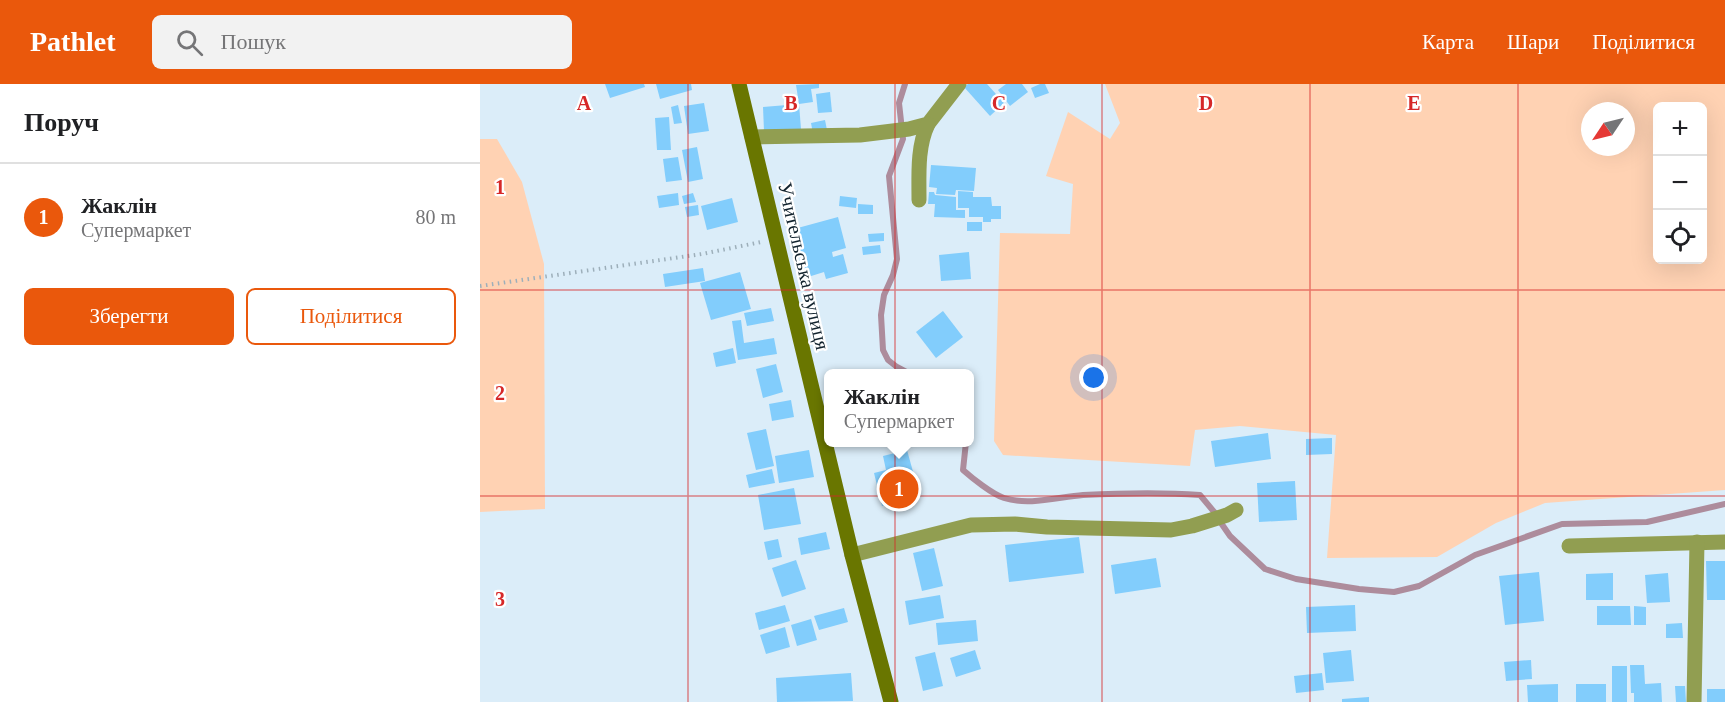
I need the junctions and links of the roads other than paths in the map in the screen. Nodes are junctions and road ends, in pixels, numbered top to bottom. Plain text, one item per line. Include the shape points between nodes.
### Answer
1 (739, 84) edge
2 (959, 84) edge
3 (928, 124) junction
4 (752, 137) junction
5 (919, 200) dead end
6 (824, 439) edge
7 (826, 447) edge
8 (1236, 510) dead end
9 (1696, 542) junction
10 (1725, 542) edge
11 (1569, 546) dead end
12 (852, 555) junction
13 (891, 702) edge
14 (1694, 702) edge

1 - 4 main road, Учительська вулиця
2 - 3 street
3 - 4 street via 860,135
3 - 5 street via 921,147
4 - 6 main road, Учительська вулиця
7 - 12 main road, Учительська вулиця
8 - 12 street via 1171,530 971,525
9 - 10 street
9 - 11 street
9 - 14 street
12 - 13 main road, Учительська вулиця

